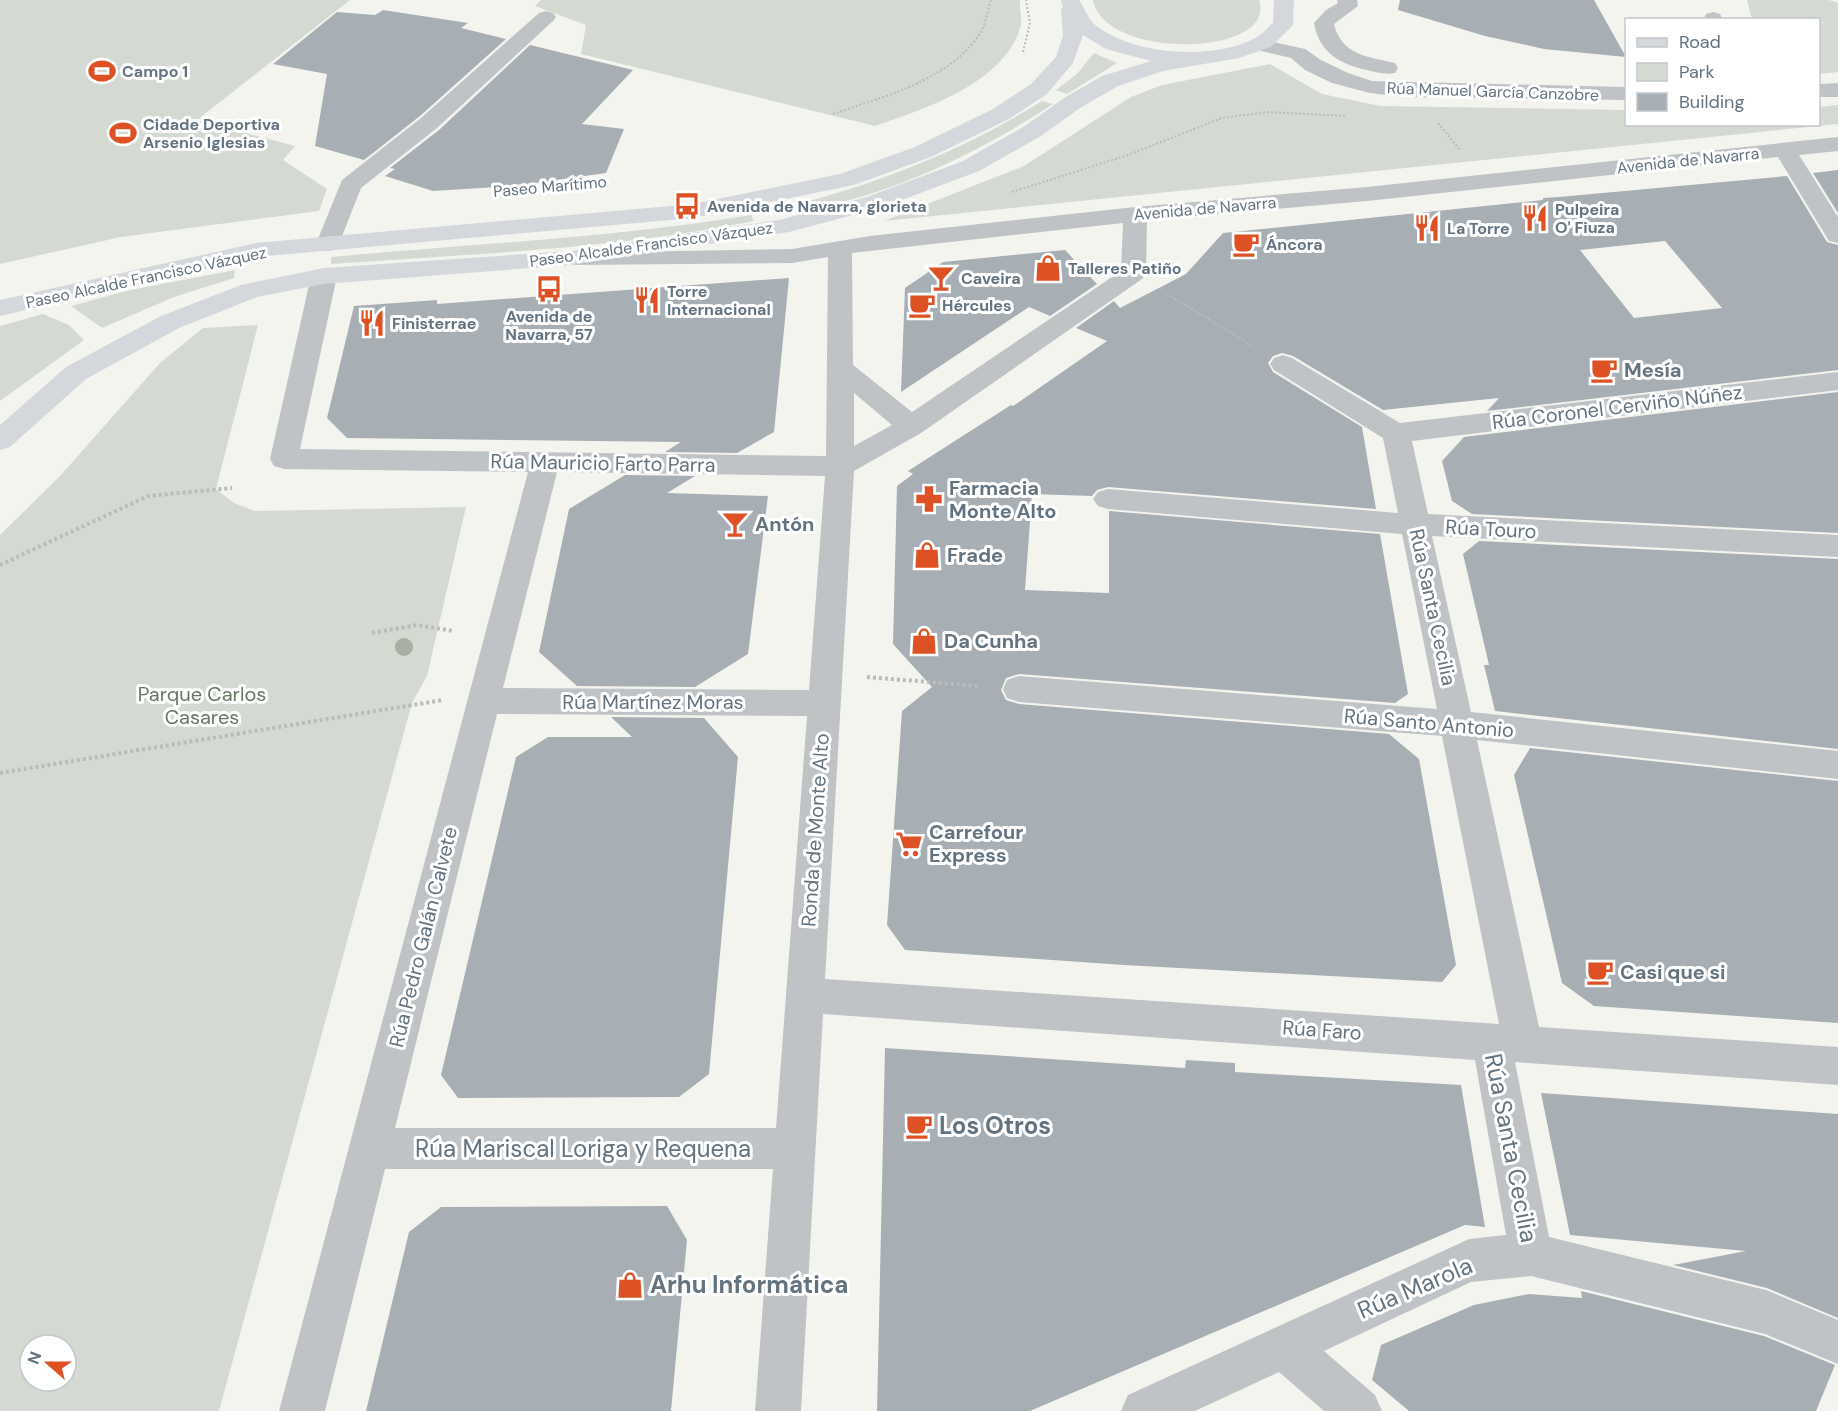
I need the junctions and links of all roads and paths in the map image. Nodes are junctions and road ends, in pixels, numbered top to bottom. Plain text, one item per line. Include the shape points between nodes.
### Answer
1 (991, 0) edge
2 (1026, 0) edge
3 (1284, 0) edge
4 (1347, 0) edge
5 (1070, 5) edge
6 (546, 17) dead end
7 (1260, 45) junction
8 (1203, 58) junction
9 (1016, 59) dead end
10 (1625, 75) edge
11 (1518, 83) junction
12 (1838, 90) edge
13 (1820, 91) edge
14 (1625, 94) edge
15 (833, 114) dead end
16 (1347, 116) dead end
17 (1435, 119) dead end
18 (1838, 144) edge
19 (1785, 150) junction
20 (1484, 182) junction
21 (1010, 192) dead end
22 (1135, 214) junction
23 (1838, 236) edge
24 (328, 244) junction
25 (840, 249) junction
26 (571, 258) junction
27 (324, 276) junction
28 (1167, 294) dead end
29 (0, 308) edge
30 (1283, 364) joint
31 (840, 368) junction
32 (1838, 381) edge
33 (911, 426) junction
34 (1396, 433) junction
35 (0, 440) edge
36 (545, 462) junction
37 (840, 466) junction
38 (232, 488) dead end
39 (1108, 499) dead end
40 (1416, 525) junction
41 (1838, 546) edge
42 (0, 565) edge
43 (453, 631) dead end
44 (372, 633) dead end
45 (904, 680) dead end
46 (1019, 689) joint
47 (482, 701) junction
48 (823, 703) junction
49 (1457, 724) junction
50 (1838, 765) edge
51 (0, 773) edge
52 (805, 995) junction
53 (1507, 1043) junction
54 (1838, 1066) edge
55 (369, 1149) junction
56 (796, 1149) junction
57 (1531, 1254) junction
58 (1838, 1342) edge
59 (1283, 1346) junction
60 (302, 1411) edge
61 (778, 1411) edge
62 (1144, 1411) edge
63 (1359, 1411) edge

1 - 15 path via 980,34 949,67 919,83
2 - 9 path via 1030,23 1023,51
3 - 7 main road via 1287,18 1278,32
4 - 11 street via 1348,6 1324,23 1325,38 1334,49 1351,58 1398,70
5 - 8 main road via 1083,26 1104,40 1167,58
5 - 24 main road, Paseo Alcalde Francisco Vázquez via 1073,36 1066,59 1039,89 1002,114 923,152 846,180 693,211
6 - 24 street via 429,123 351,185
7 - 8 main road
7 - 11 street, Rúa Manuel García Canzobre via 1298,53 1340,78 1370,87 1403,90
8 - 26 main road, Paseo Alcalde Francisco Vázquez via 1160,65 1110,81 1034,131 970,166 875,202 780,227
10 - 11 street
11 - 14 street, Rúa Manuel García Canzobre
12 - 13 street
16 - 21 path via 1269,112 1222,118 1128,155
17 - 20 path
18 - 19 street, Avenida de Navarra
19 - 20 street, Avenida de Navarra
19 - 23 street
20 - 22 street, Avenida de Navarra
22 - 25 street, Avenida de Navarra
22 - 33 street via 1132,274
24 - 29 main road, Paseo Alcalde Francisco Vázquez via 256,250
25 - 26 street, Avenida de Navarra via 792,256
25 - 31 street, Ronda de Monte Alto
26 - 27 main road, Paseo Alcalde Francisco Vázquez
27 - 35 main road, Paseo Alcalde Francisco Vázquez via 250,291 170,322 75,374
27 - 36 street, Rúa Mauricio Farto Parra via 284,459
28 - 30 path
30 - 34 street
31 - 33 street
31 - 37 street, Ronda de Monte Alto
32 - 34 street, Rúa Coronel Cerviño Núñez
33 - 37 street
34 - 40 street, Rúa Santa Cecilia
36 - 37 street, Rúa Mauricio Farto Parra
36 - 47 street, Rúa Pedro Galán Calvete
37 - 48 street, Ronda de Monte Alto
38 - 42 path via 148,496
39 - 40 street, Rúa Touro
40 - 41 street, Rúa Touro
40 - 49 street, Rúa Santa Cecilia
43 - 44 path via 417,625
45 - 46 path
46 - 49 street, Rúa Santo Antonio
47 - 48 street, Rúa Martínez Moras
47 - 51 path via 430,700
47 - 55 street, Rúa Pedro Galán Calvete
48 - 52 street, Ronda de Monte Alto
49 - 50 street, Rúa Santo Antonio
49 - 53 street, Rúa Santa Cecilia
52 - 53 street, Rúa Faro
52 - 56 street, Ronda de Monte Alto
53 - 54 street, Rúa Faro
53 - 57 street, Rúa Santa Cecilia
55 - 56 street, Rúa Mariscal Loriga y Requena
55 - 60 street, Rúa Pedro Galán Calvete
56 - 61 street, Ronda de Monte Alto
57 - 58 street, Rúa Marola via 1766,1312
57 - 59 street, Rúa Marola via 1469,1262
59 - 62 street, Rúa Marola
59 - 63 street

